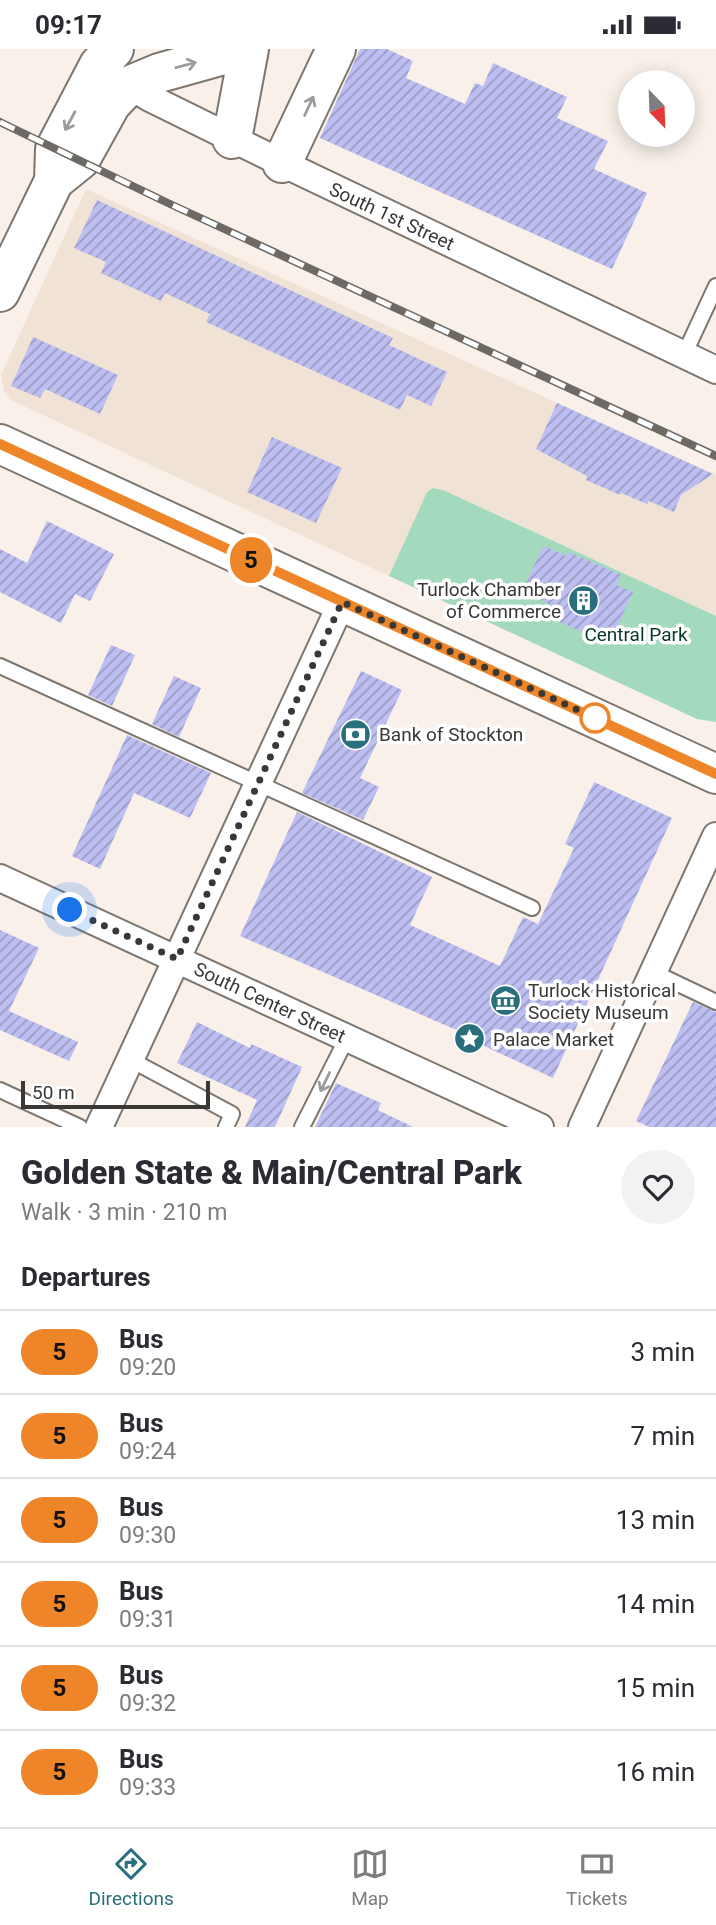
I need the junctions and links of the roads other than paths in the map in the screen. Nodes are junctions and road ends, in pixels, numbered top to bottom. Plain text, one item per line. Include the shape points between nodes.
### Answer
1 (247, 49) edge
2 (336, 49) edge
3 (104, 62) edge
4 (232, 139) junction
5 (282, 163) junction
6 (716, 286) edge
7 (0, 292) edge
8 (684, 355) junction
9 (716, 370) edge
10 (0, 444) edge
11 (342, 602) junction
12 (0, 666) edge
13 (716, 774) edge
14 (258, 782) junction
15 (716, 836) edge
16 (0, 878) edge
17 (532, 908) dead end
18 (177, 959) junction
19 (653, 972) junction
20 (716, 1002) edge
21 (347, 1038) junction
22 (131, 1060) junction
23 (0, 1090) edge
24 (80, 1127) edge
25 (99, 1127) edge
26 (226, 1127) edge
27 (303, 1127) edge
28 (540, 1127) edge
29 (582, 1127) edge

3 -> 1 main road via 159,73
1 - 4 main road
5 -> 2 main road
3 - 4 street, South 1st Street
3 - 7 main road via 55,149 54,181
4 - 5 street, South 1st Street
5 - 8 street, South 1st Street
6 - 8 lane
8 - 9 street, South 1st Street
10 - 11 main road
11 - 13 main road
11 - 14 street
12 - 14 lane
14 - 17 lane
14 - 18 street
15 - 19 street
16 - 18 street, South Center Street
18 - 21 street, South Center Street
18 - 22 street
19 - 20 lane
19 - 29 street
21 -> 27 lane
21 - 28 street, South Center Street
22 - 25 street
22 - 26 lane via 232,1114
23 - 24 lane

